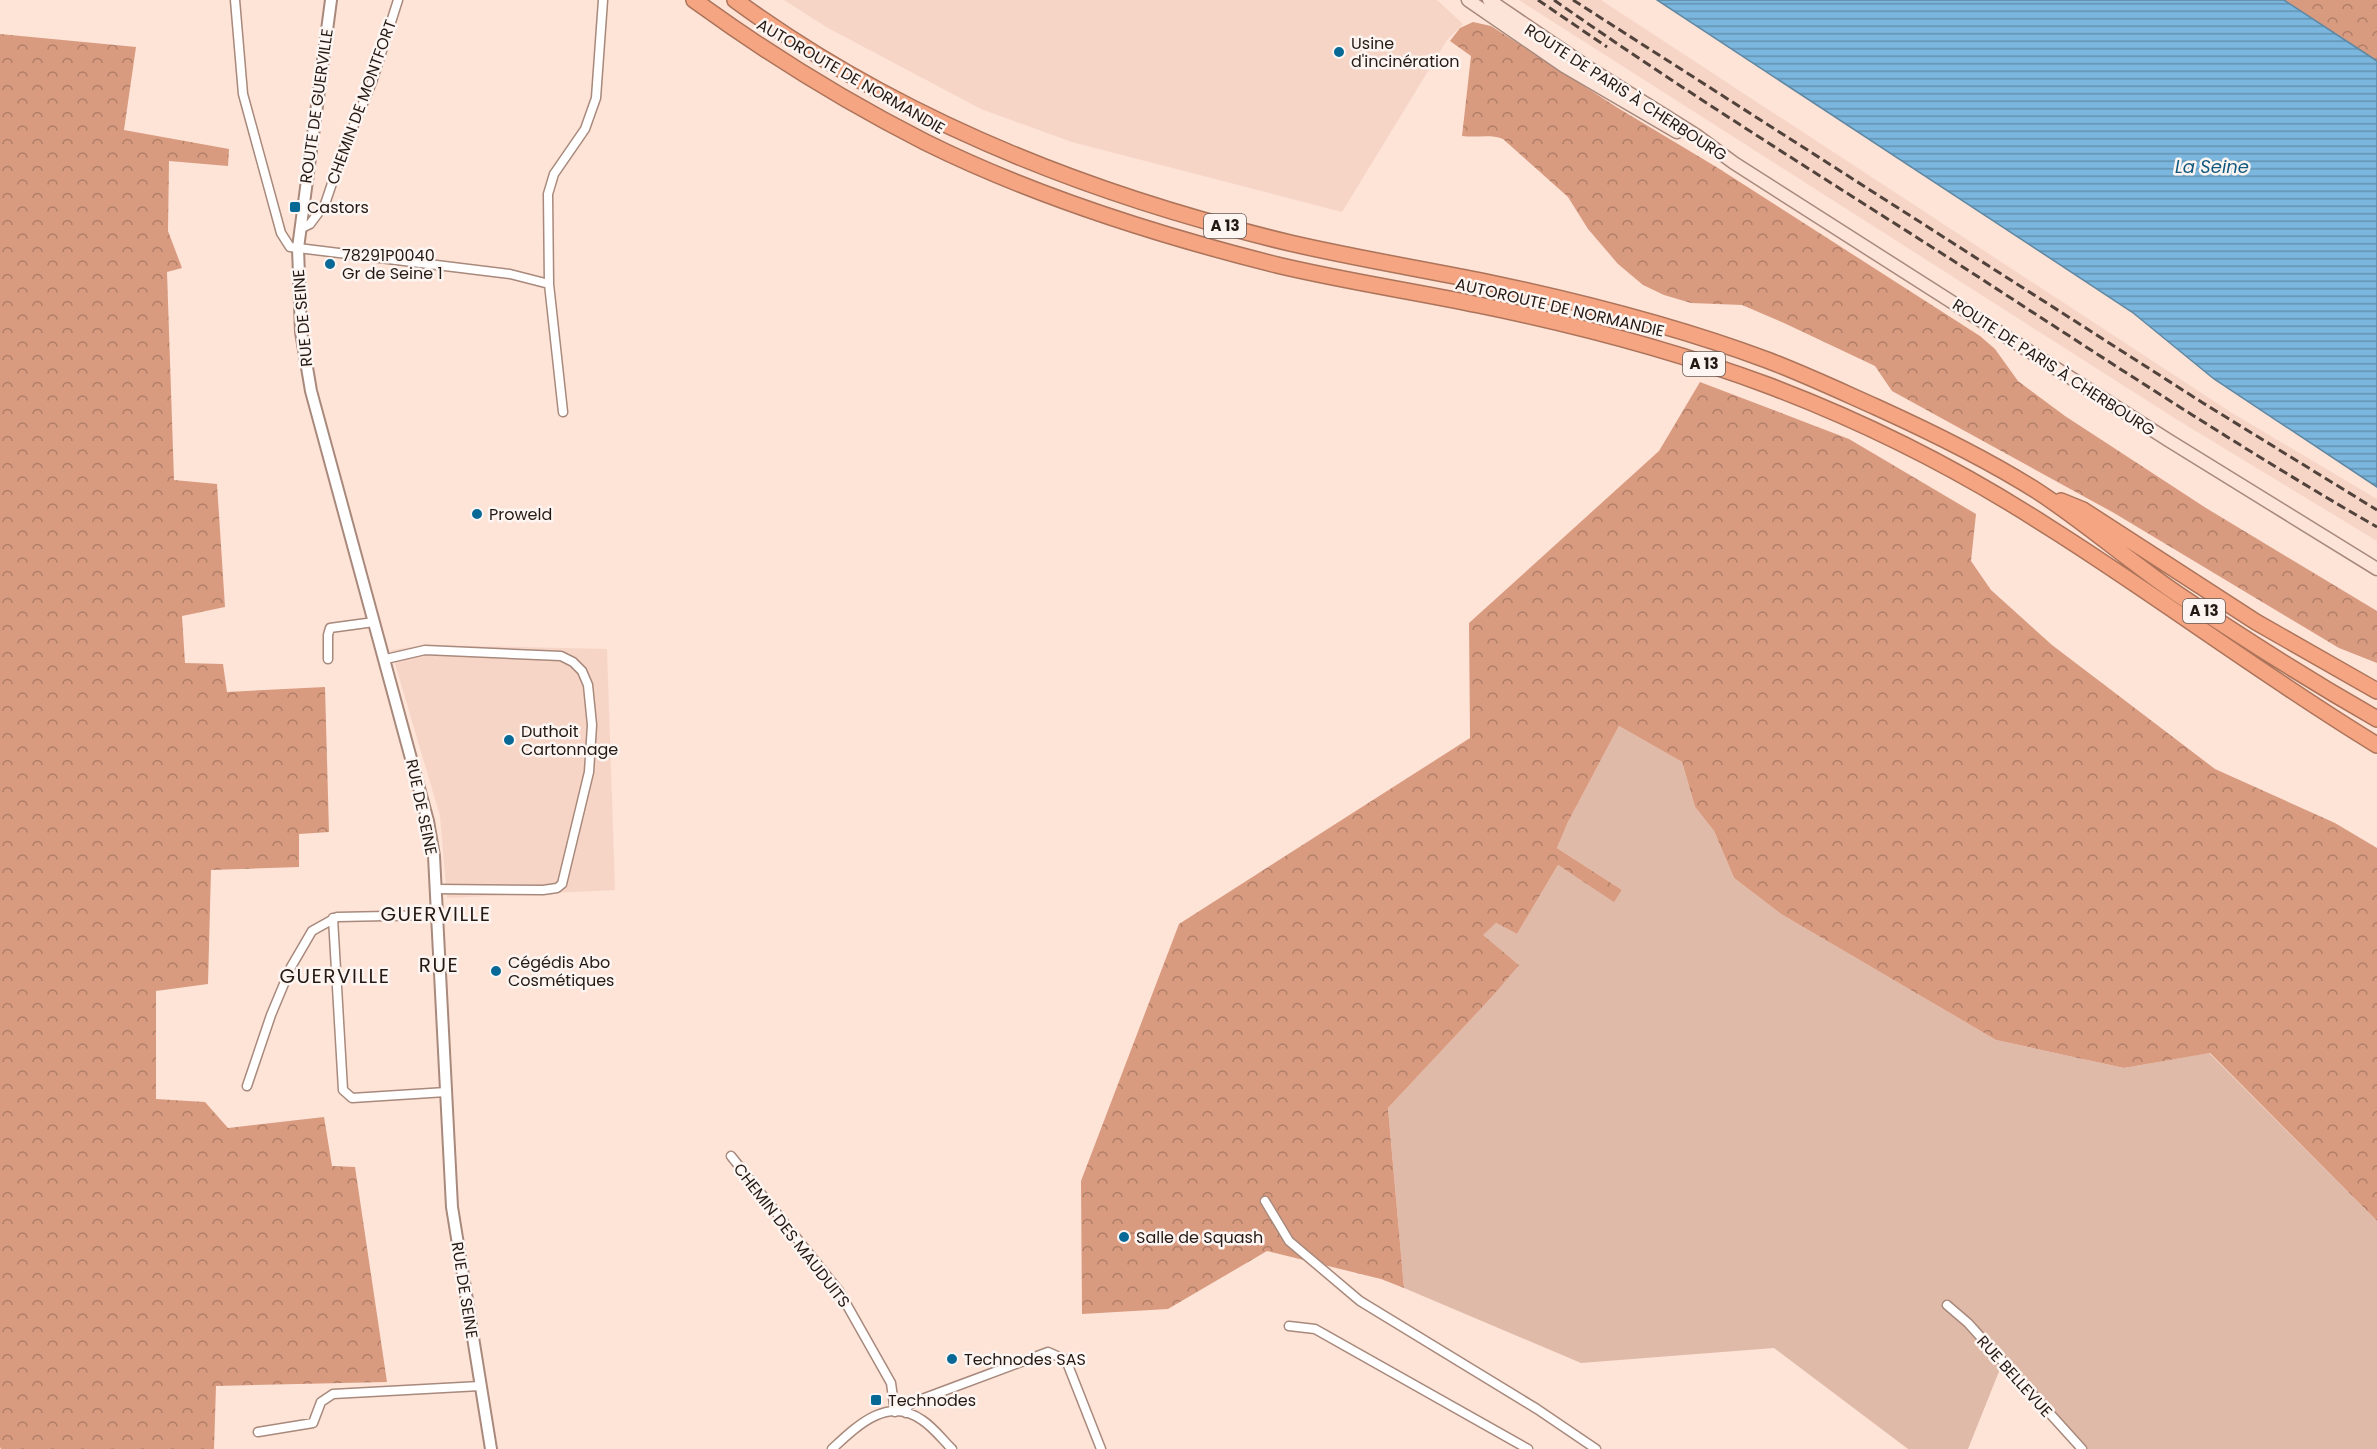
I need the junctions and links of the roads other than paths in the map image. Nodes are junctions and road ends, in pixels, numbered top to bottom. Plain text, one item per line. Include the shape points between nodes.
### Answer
1 (235, 0) edge
2 (331, 0) edge
3 (398, 0) edge
4 (603, 0) edge
5 (694, 0) edge
6 (735, 0) edge
7 (1468, 0) edge
8 (1489, 0) edge
9 (1734, 163) junction
10 (300, 229) junction
11 (298, 248) junction
12 (549, 284) junction
13 (563, 412) dead end
14 (2039, 492) junction
15 (2377, 569) edge
16 (374, 622) junction
17 (328, 659) dead end
18 (386, 659) junction
19 (2377, 691) edge
20 (2377, 719) edge
21 (2377, 745) edge
22 (435, 889) junction
23 (437, 915) junction
24 (333, 918) junction
25 (247, 1086) dead end
26 (446, 1092) junction
27 (731, 1156) dead end
28 (1265, 1201) dead end
29 (1947, 1305) dead end
30 (1288, 1326) dead end
31 (480, 1386) junction
32 (895, 1412) junction
33 (906, 1413) junction
34 (258, 1432) dead end
35 (491, 1449) edge
36 (832, 1449) edge
37 (952, 1449) edge
38 (1101, 1449) edge
39 (1528, 1449) edge
40 (1596, 1449) edge
41 (2082, 1449) edge

1 - 11 street via 243,94 281,233 290,247
2 - 10 street, ROUTE DE GUERVILLE
3 - 10 street, CHEMIN DE MONTFORT via 372,82 324,204 309,224
4 - 12 street via 596,98 585,129 554,174 548,194
5 - 21 highway, AUTOROUTE DE NORMANDIE / A 13 via 795,68 924,141 1101,214 1282,266 1582,327 1768,386 1865,427 1952,470 2050,527 2309,704
6 - 14 highway, AUTOROUTE DE NORMANDIE / A 13 via 807,49 933,118 1106,190 1293,243 1581,304 1705,339 1788,369 1959,445
7 - 9 main road, ROUTE DE PARIS À CHERBOURG via 1564,66
8 - 9 main road, ROUTE DE PARIS À CHERBOURG
9 - 15 main road, ROUTE DE PARIS À CHERBOURG
10 - 11 street, ROUTE DE GUERVILLE
11 - 12 street via 510,274
11 - 16 street, RUE DE SEINE via 299,313 310,391
12 - 13 street
14 - 19 highway via 2083,510 2256,621
14 - 20 highway, AUTOROUTE DE NORMANDIE / A 13 via 2174,592
16 - 17 street via 330,628
16 - 18 street, RUE DE SEINE
18 - 22 street, RUE DE SEINE via 429,820
18 - 22 street via 425,650 561,656 582,671 588,685 592,725 589,772 561,884 543,890
22 - 23 street, RUE DE SEINE
23 - 24 street
23 - 26 street, RUE DE SEINE
24 - 25 street via 312,931 291,967
24 - 26 street via 343,1090 352,1098
26 - 31 street, RUE DE SEINE via 452,1207
27 - 32 street, CHEMIN DES MAUDUITS via 839,1291 891,1383
28 - 40 street via 1289,1241 1360,1301
29 - 41 street, RUE BELLEVUE via 1968,1323
30 - 39 street via 1315,1329
31 - 34 street via 333,1394 321,1402 313,1423
31 - 35 street, RUE DE SEINE
32 - 33 street
32 - 36 street via 866,1419
33 - 37 street via 919,1418
33 - 38 street via 914,1402 1048,1352 1066,1360

